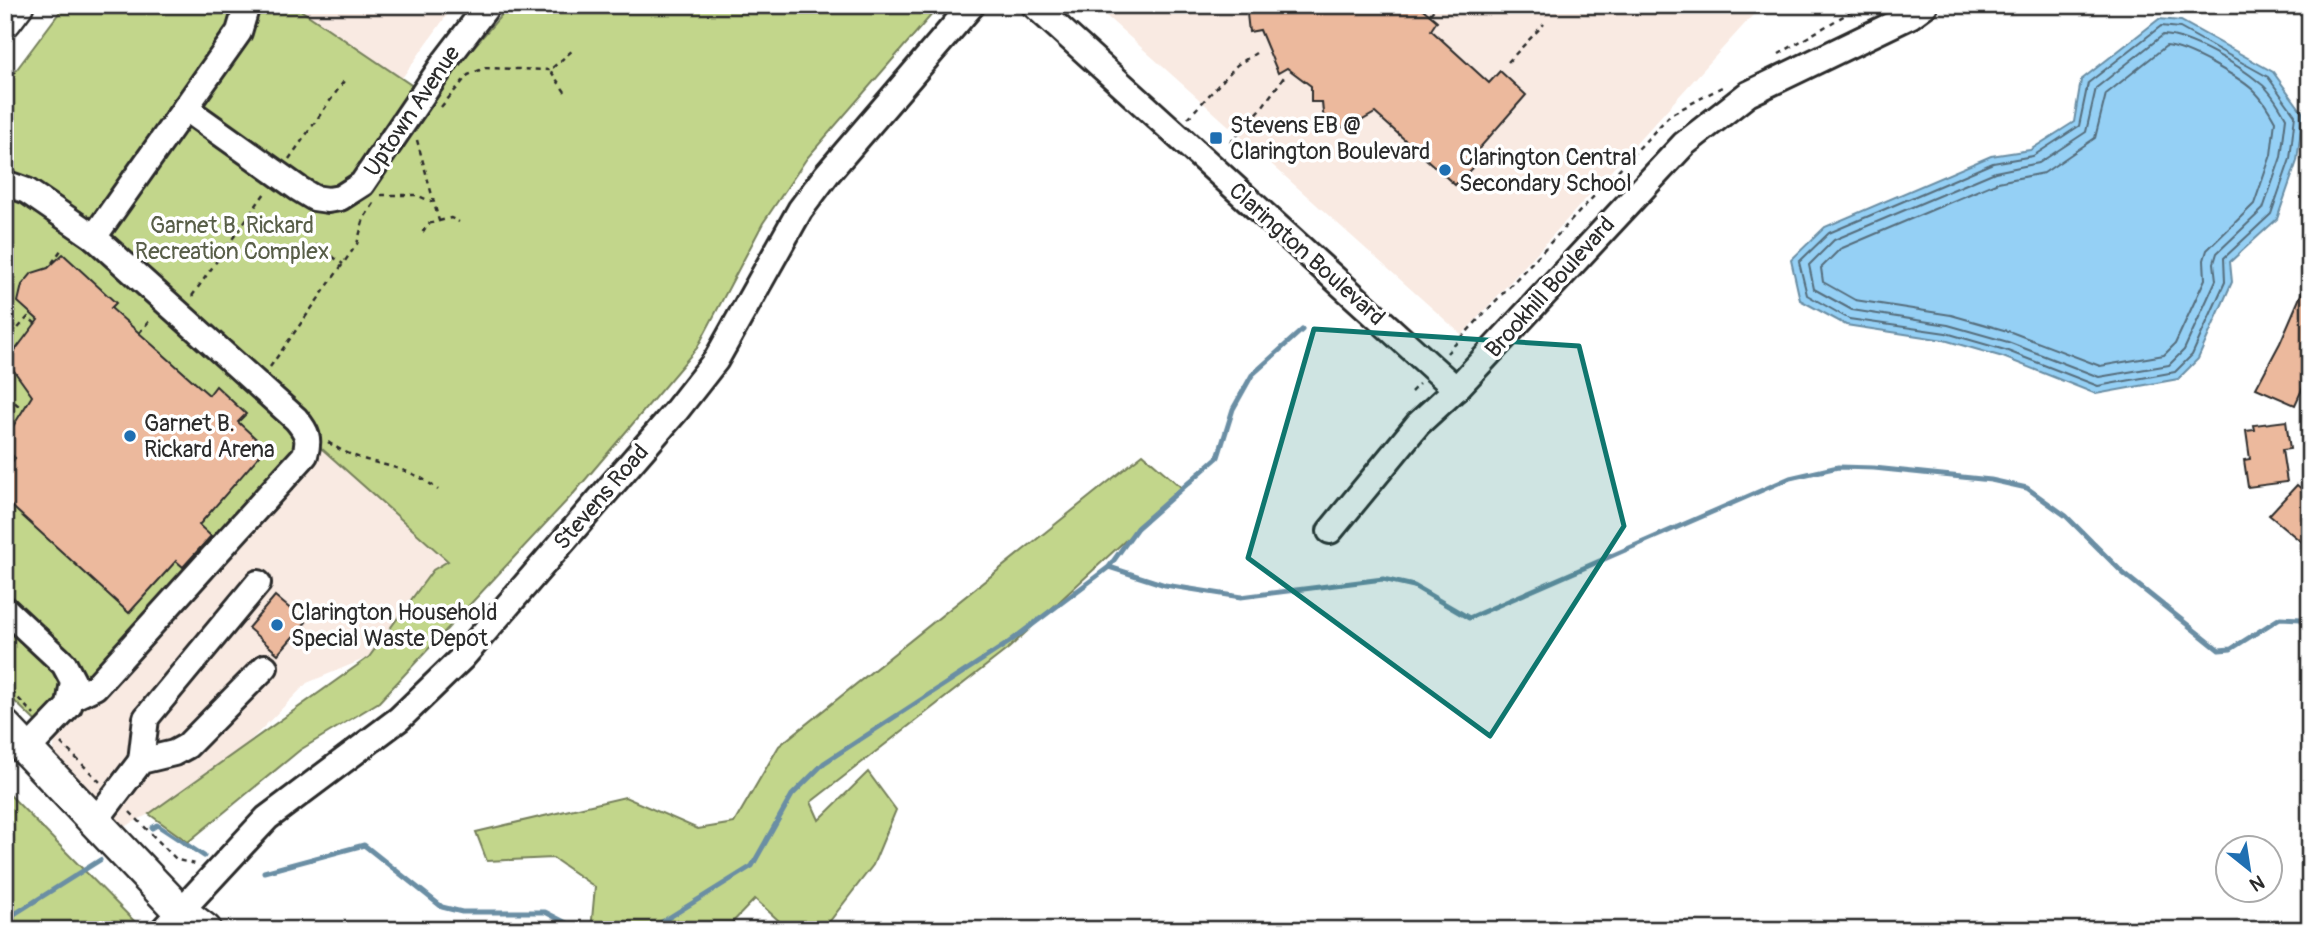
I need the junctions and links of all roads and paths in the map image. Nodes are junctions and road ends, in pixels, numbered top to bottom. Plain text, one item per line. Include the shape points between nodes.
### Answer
1 (17, 5) edge
2 (247, 5) edge
3 (488, 5) edge
4 (972, 5) edge
5 (1034, 5) edge
6 (1423, 5) edge
7 (1438, 5) edge
8 (1925, 5) edge
9 (5, 21) edge
10 (1544, 24) dead end
11 (574, 50) dead end
12 (1256, 53) dead end
13 (1508, 62) dead end
14 (550, 70) junction
15 (1284, 77) dead end
16 (344, 81) dead end
17 (565, 92) dead end
18 (185, 108) junction
19 (438, 111) dead end
20 (423, 131) dead end
21 (1174, 133) junction
22 (417, 140) junction
23 (1230, 143) dead end
24 (410, 151) dead end
25 (284, 166) dead end
26 (273, 181) dead end
27 (5, 183) edge
28 (387, 184) dead end
29 (371, 190) junction
30 (433, 202) junction
31 (439, 221) junction
32 (459, 222) dead end
33 (422, 233) dead end
34 (93, 237) junction
35 (316, 245) dead end
36 (61, 250) dead end
37 (52, 263) dead end
38 (343, 264) junction
39 (184, 307) dead end
40 (150, 320) dead end
41 (38, 326) dead end
42 (139, 333) dead end
43 (5, 343) edge
44 (264, 375) dead end
45 (1456, 389) junction
46 (5, 401) edge
47 (23, 409) dead end
48 (306, 431) junction
49 (11, 454) dead end
50 (5, 460) edge
51 (439, 490) dead end
52 (5, 503) edge
53 (11, 506) dead end
54 (1330, 531) dead end
55 (258, 583) dead end
56 (5, 609) edge
57 (265, 667) dead end
58 (5, 684) edge
59 (72, 698) junction
60 (38, 718) dead end
61 (5, 727) edge
62 (58, 740) dead end
63 (27, 750) junction
64 (141, 761) junction
65 (100, 782) dead end
66 (110, 813) junction
67 (196, 864) dead end
68 (172, 920) edge
69 (205, 930) edge

1 - 9 main road
2 - 18 street via 239,32
3 - 29 street, Uptown Avenue via 446,60
4 - 68 street, Stevens Road via 800,210 708,370 462,658 400,719 267,818
5 - 21 street, Clarington Boulevard
6 - 7 path via 1431,13
8 - 45 street, Brookhill Boulevard via 1748,94 1684,144
10 - 13 path
11 - 14 path
12 - 21 path via 1237,65
14 - 17 path
14 - 19 path via 475,71
15 - 23 path
16 - 25 path
18 - 29 street via 314,198 340,198
18 - 34 street
20 - 22 path
21 - 45 street, Clarington Boulevard
22 - 24 path
22 - 30 path
26 - 39 path
27 - 34 street via 27,191
28 - 29 path
29 - 30 path via 416,195
29 - 38 path via 357,244
30 - 31 path
31 - 32 path via 451,218
31 - 33 path via 428,224
34 - 48 street via 235,361
35 - 38 path
36 - 37 path
38 - 44 path
40 - 42 path
41 - 43 path via 29,317
45 - 54 street, Brookhill Boulevard via 1418,424
46 - 47 path
48 - 51 path via 354,458 417,474
48 - 59 street via 309,443 304,455 94,687
49 - 50 path
52 - 53 path
55 - 64 street via 146,718
56 - 59 street via 69,670
57 - 64 street via 187,746
58 - 60 path
59 - 63 street
61 - 63 main road
62 - 65 path
63 - 66 main road
64 - 66 street
66 - 67 path via 177,860
66 - 68 main road
68 - 69 main road

